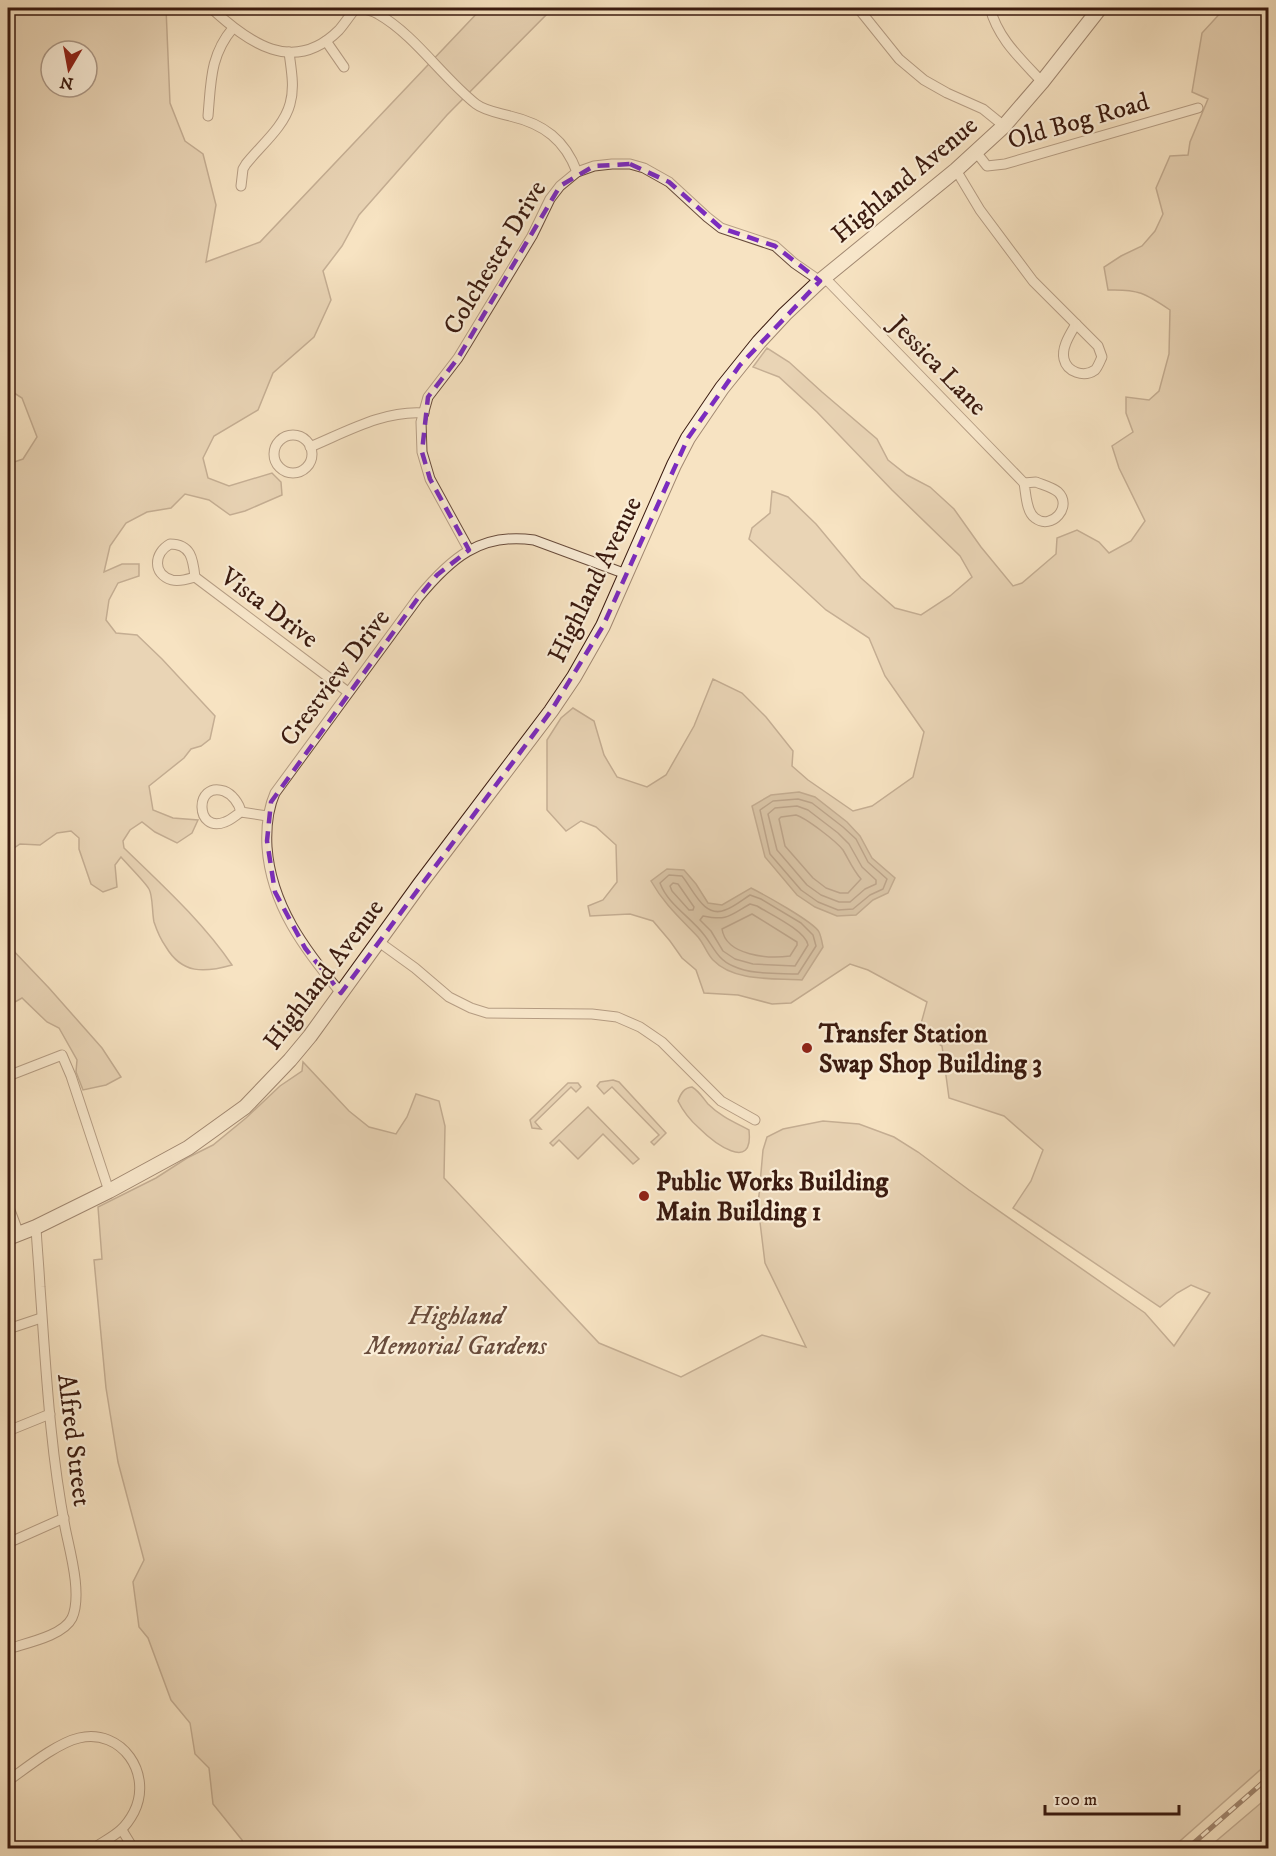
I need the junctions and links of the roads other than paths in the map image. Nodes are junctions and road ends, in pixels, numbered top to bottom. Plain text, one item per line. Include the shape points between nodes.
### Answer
1 (211, 8) edge
2 (356, 8) edge
3 (360, 8) edge
4 (858, 8) edge
5 (990, 8) edge
6 (1100, 8) edge
7 (233, 28) junction
8 (326, 41) junction
9 (289, 52) junction
10 (344, 67) dead end
11 (1042, 82) junction
12 (1198, 108) dead end
13 (208, 116) dead end
14 (1004, 126) junction
15 (976, 152) junction
16 (956, 170) junction
17 (577, 172) junction
18 (241, 186) dead end
19 (822, 279) junction
20 (1076, 324) junction
21 (424, 413) junction
22 (310, 447) junction
23 (1024, 483) junction
24 (469, 550) junction
25 (626, 574) junction
26 (195, 577) junction
27 (348, 692) junction
28 (241, 812) junction
29 (267, 816) junction
30 (379, 942) junction
31 (341, 993) junction
32 (8, 1076) edge
33 (755, 1120) dead end
34 (109, 1191) junction
35 (8, 1205) edge
36 (36, 1227) junction
37 (13, 1236) edge
38 (41, 1318) junction
39 (8, 1329) edge
40 (50, 1414) junction
41 (8, 1431) edge
42 (64, 1518) junction
43 (8, 1543) edge
44 (8, 1649) edge
45 (8, 1781) edge
46 (122, 1830) junction
47 (94, 1848) edge
48 (133, 1848) edge

1 - 7 street
2 - 8 street
3 - 17 street via 377,13 403,33 477,106 543,128 557,138
4 - 14 street via 899,59 924,80 983,109
5 - 11 street via 1003,40
6 - 11 street, Highland Avenue
7 - 9 street via 255,43
7 - 13 street via 214,63
8 - 9 street
8 - 10 street
9 - 18 street via 289,106 246,164
11 - 14 street, Highland Avenue
12 - 15 street, Old Bog Road via 1005,164 987,166
14 - 15 street, Highland Avenue
15 - 16 street, Highland Avenue
16 - 19 street, Highland Avenue
16 - 20 street via 980,210 1033,281
17 - 19 street, Colchester Drive via 612,164 645,168 669,182 722,228 775,246
17 - 21 street, Colchester Drive via 550,199 458,358 428,397
19 - 23 street, Jessica Lane
19 - 25 street, Highland Avenue via 759,342 710,404 674,465
20 - 20 street via 1063,359 1069,368 1086,374 1096,369 1102,357 1098,346
21 - 22 street via 389,415
21 - 24 street, Colchester Drive via 422,452 430,479
22 - 22 street via 297,435 285,436 274,450 275,462 284,471 303,470 311,460
23 - 23 street via 1034,518 1057,518 1063,500 1058,492 1036,482
24 - 25 street, Crestview Drive via 519,537
24 - 27 street, Crestview Drive via 437,576
25 - 30 street, Highland Avenue via 590,651 563,694
26 - 26 street via 186,548 178,544 162,548 157,558 164,576 179,580
26 - 27 street, Vista Drive
27 - 29 street, Crestview Drive via 275,793
28 - 28 street via 225,822 207,820 201,811 203,798 220,789 234,798
28 - 29 street
29 - 31 street, Crestview Drive via 268,862 282,909 305,948
30 - 31 street, Highland Avenue
30 - 33 street via 449,997 471,1008 487,1013 592,1014 617,1017 640,1027 662,1042 721,1101
31 - 34 street, Highland Avenue via 290,1060 245,1107 188,1148
32 - 34 street via 62,1055
34 - 36 street, Highland Avenue
35 - 37 street
36 - 37 street, Highland Avenue
36 - 38 street, Alfred Street
38 - 39 street
38 - 40 street, Alfred Street
40 - 41 street
40 - 42 street, Alfred Street
42 - 43 street
42 - 44 street, Alfred Street via 76,1596 70,1620 53,1634
45 - 46 street via 80,1738 97,1737 113,1742 133,1760 140,1779 138,1801
46 - 47 street
46 - 48 street

